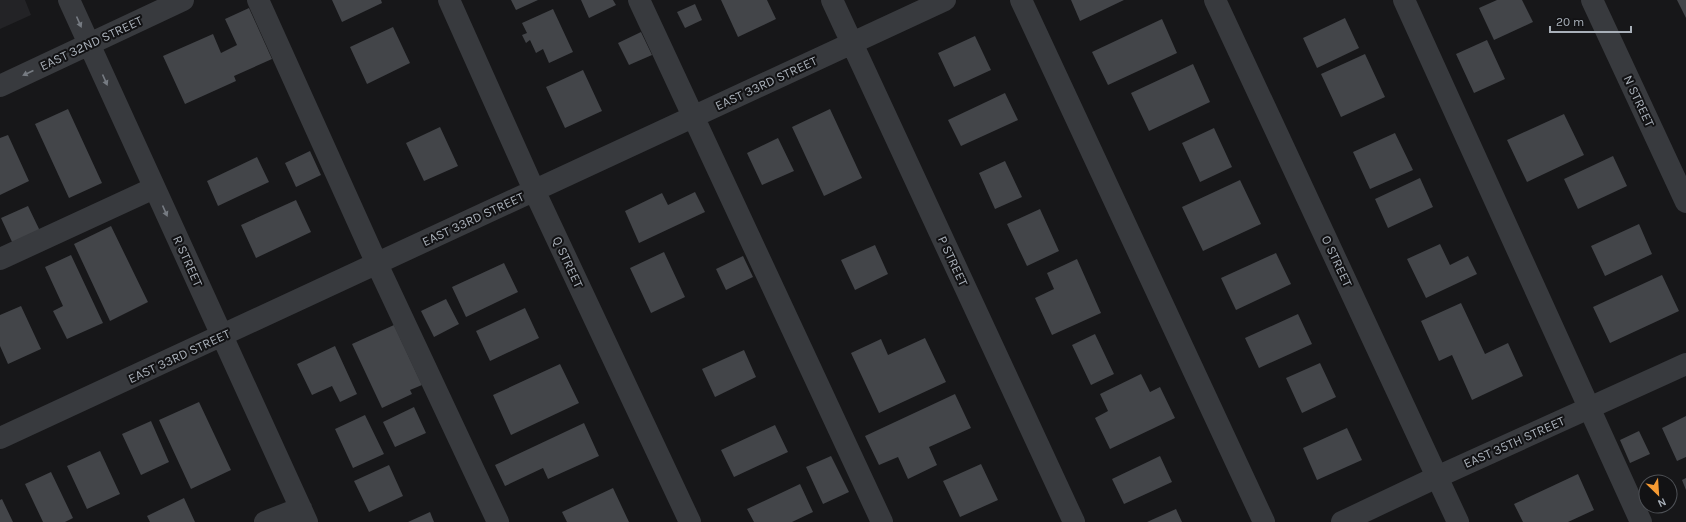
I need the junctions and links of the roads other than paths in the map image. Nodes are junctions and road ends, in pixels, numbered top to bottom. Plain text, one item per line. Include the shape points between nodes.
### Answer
1 (69, 0) edge
2 (183, 0) edge
3 (258, 0) edge
4 (449, 0) edge
5 (639, 0) edge
6 (832, 0) edge
7 (945, 0) edge
8 (1021, 0) edge
9 (1215, 0) edge
10 (1404, 0) edge
11 (1592, 0) edge
12 (852, 43) junction
13 (89, 44) junction
14 (0, 86) edge
15 (692, 117) junction
16 (154, 188) junction
17 (534, 190) junction
18 (1686, 202) edge
19 (0, 259) edge
20 (377, 264) junction
21 (221, 336) junction
22 (1686, 364) edge
23 (1588, 409) junction
24 (0, 438) edge
25 (1437, 477) junction
26 (304, 515) edge
27 (265, 522) edge
28 (498, 522) edge
29 (690, 522) edge
30 (882, 522) edge
31 (1074, 522) edge
32 (1264, 522) edge
33 (1342, 522) edge
34 (1458, 522) edge
35 (1641, 522) edge

1 -> 13 street, R STREET
2 - 13 street, EAST 32ND STREET
3 - 20 street
4 - 17 street, Q STREET
5 - 15 street
6 - 12 street, P STREET
7 - 12 street, EAST 33RD STREET
8 - 32 street
9 - 25 street, O STREET
10 - 23 street
11 - 18 street, N STREET
12 - 15 street, EAST 33RD STREET
12 - 31 street, P STREET
13 -> 14 street, EAST 32ND STREET
13 -> 16 street, R STREET
15 - 17 street, EAST 33RD STREET
15 - 30 street
16 - 19 street
16 -> 21 street, R STREET
17 - 20 street, EAST 33RD STREET
17 - 29 street, Q STREET
20 - 21 street, EAST 33RD STREET
20 - 28 street
21 - 24 street, EAST 33RD STREET
21 - 26 street, R STREET
22 - 23 street, EAST 35TH STREET
23 - 25 street, EAST 35TH STREET
23 - 35 street
25 - 33 street, EAST 35TH STREET
25 - 34 street, O STREET
26 - 27 street

